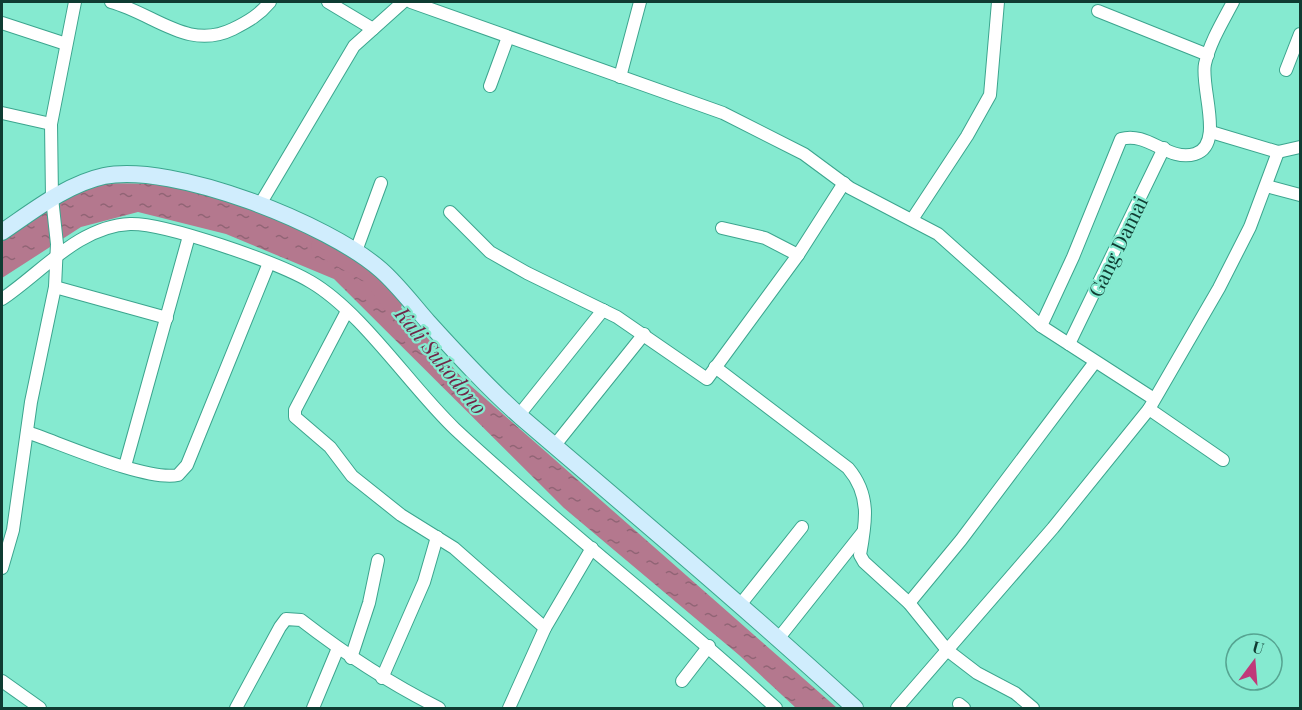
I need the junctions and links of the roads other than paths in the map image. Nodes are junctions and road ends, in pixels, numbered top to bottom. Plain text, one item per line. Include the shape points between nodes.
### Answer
1 (75, 2) edge
2 (111, 2) edge
3 (270, 2) edge
4 (328, 2) edge
5 (403, 2) edge
6 (411, 2) edge
7 (640, 2) edge
8 (998, 2) edge
9 (1233, 2) edge
10 (1098, 11) dead end
11 (2, 23) edge
12 (373, 29) junction
13 (1300, 34) edge
14 (508, 37) junction
15 (66, 44) junction
16 (1208, 55) junction
17 (1286, 70) dead end
18 (620, 77) junction
19 (490, 86) dead end
20 (2, 112) edge
21 (51, 124) junction
22 (1211, 132) junction
23 (1300, 147) edge
24 (1164, 148) junction
25 (1278, 153) junction
26 (381, 183) dead end
27 (844, 183) junction
28 (1266, 186) junction
29 (1300, 195) edge
30 (53, 200) junction
31 (259, 206) junction
32 (450, 212) dead end
33 (913, 218) junction
34 (722, 228) dead end
35 (2, 232) edge
36 (189, 236) junction
37 (356, 251) junction
38 (798, 255) junction
39 (57, 257) junction
40 (269, 263) junction
41 (55, 287) junction
42 (2, 299) edge
43 (603, 310) junction
44 (347, 311) junction
45 (166, 318) junction
46 (1041, 326) junction
47 (644, 334) junction
48 (1069, 344) junction
49 (1095, 363) junction
50 (715, 367) junction
51 (1151, 404) junction
52 (519, 415) junction
53 (27, 432) junction
54 (555, 445) junction
55 (1223, 460) dead end
56 (125, 466) junction
57 (802, 527) dead end
58 (866, 528) junction
59 (437, 537) junction
60 (592, 548) junction
61 (378, 560) dead end
62 (2, 567) edge
63 (909, 603) junction
64 (740, 605) junction
65 (545, 628) junction
66 (778, 639) junction
67 (709, 646) junction
68 (338, 648) junction
69 (947, 650) junction
70 (351, 658) junction
71 (382, 678) junction
72 (2, 681) edge
73 (682, 681) dead end
74 (40, 708) edge
75 (236, 708) edge
76 (313, 708) edge
77 (439, 708) edge
78 (509, 708) edge
79 (777, 708) edge
80 (855, 708) edge
81 (897, 708) edge
82 (1033, 708) edge

1 - 15 street
2 - 3 street via 198,38 219,36 257,17
4 - 12 street
5 - 12 street
6 - 14 street
7 - 18 street
8 - 33 street via 990,95 968,136
9 - 16 street
10 - 16 street
11 - 15 street
12 - 31 street via 354,46
13 - 17 street
14 - 18 street
14 - 19 street
15 - 21 street
16 - 22 street via 1204,79
18 - 27 street via 723,113 804,154
20 - 21 street
21 - 30 street
22 - 24 street via 1206,145 1195,154 1175,154
22 - 25 street
23 - 25 street
24 - 46 street via 1130,136 1117,144
24 - 48 street, Gang Damai
25 - 28 street
26 - 37 street
27 - 33 street
27 - 38 street
28 - 29 street
28 - 51 street via 1219,288
30 - 31 main road via 105,176 150,175 186,180
30 - 35 main road
30 - 39 street
31 - 37 main road via 295,218
32 - 43 street via 490,252
33 - 46 street via 957,250
34 - 38 street via 765,238
36 - 39 street via 139,224 117,226 93,232
36 - 40 street
36 - 45 street
37 - 52 main road via 382,271
38 - 50 street
39 - 41 street
39 - 42 street
40 - 44 street via 312,282
40 - 56 street via 184,470 172,476
41 - 45 street
41 - 53 street
43 - 47 street
43 - 52 street
44 - 59 street via 295,410 295,417 330,447 352,476 401,515
44 - 60 street via 447,421
45 - 56 street
46 - 48 street
47 - 50 street via 707,379
47 - 54 street
48 - 49 street
49 - 51 street
49 - 63 street
50 - 58 street via 848,468 863,492
51 - 55 street
51 - 69 street via 1053,528
52 - 54 main road
53 - 56 street
53 - 62 street via 13,530
54 - 64 main road
57 - 64 street
58 - 63 street via 861,555 864,562
58 - 66 street
59 - 65 street
59 - 71 street via 424,582
60 - 65 street
60 - 67 street
61 - 70 street
63 - 69 street
64 - 66 main road
65 - 78 street
66 - 80 main road
67 - 73 street
67 - 79 street
68 - 70 street
68 - 75 street via 301,620 286,619
68 - 76 street
69 - 81 street
69 - 82 street
70 - 71 street
71 - 77 street
72 - 74 street

